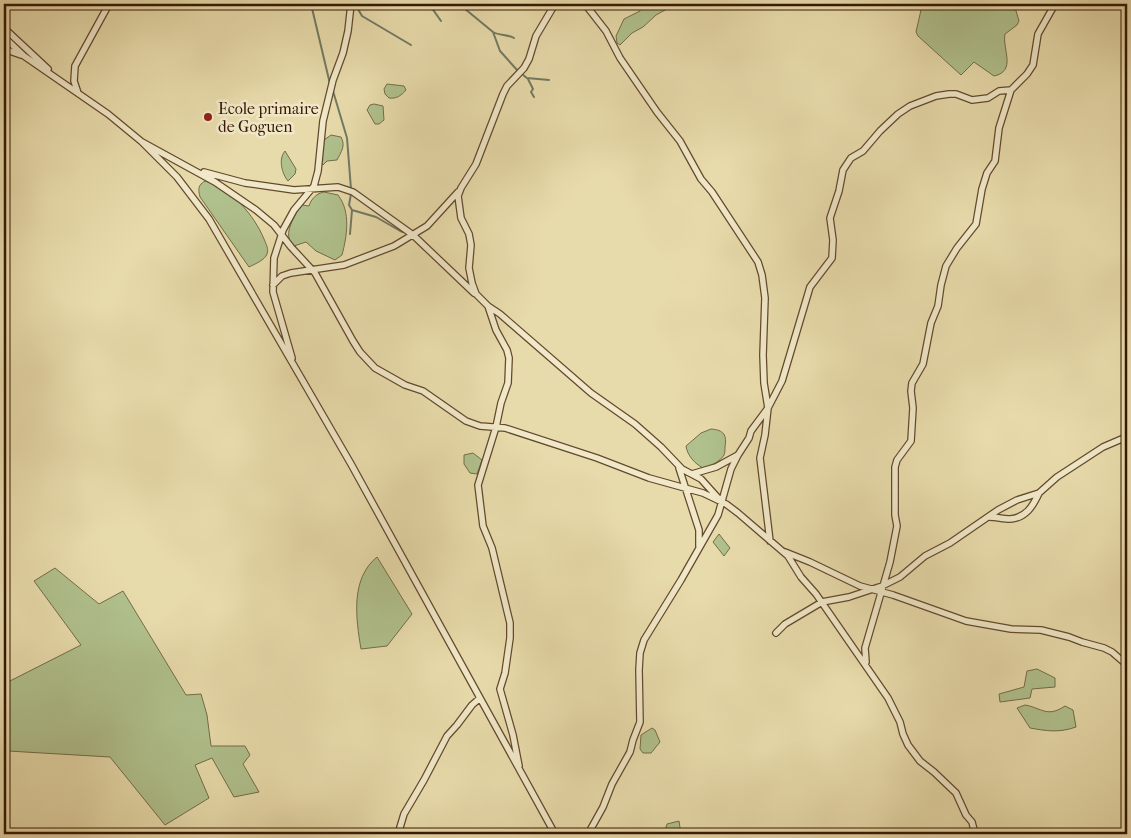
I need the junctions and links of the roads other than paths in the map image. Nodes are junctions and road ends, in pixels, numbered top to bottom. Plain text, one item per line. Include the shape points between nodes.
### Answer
1 (110, 4) edge
2 (351, 4) edge
3 (555, 4) edge
4 (586, 4) edge
5 (1055, 4) edge
6 (4, 28) edge
7 (4, 36) edge
8 (4, 49) edge
9 (24, 56) junction
10 (61, 81) junction
11 (1011, 90) junction
12 (78, 93) junction
13 (142, 142) junction
14 (191, 167) junction
15 (461, 188) junction
16 (312, 189) junction
17 (282, 234) junction
18 (413, 235) junction
19 (313, 270) junction
20 (273, 285) junction
21 (476, 294) junction
22 (488, 306) junction
23 (294, 367) junction
24 (768, 408) junction
25 (496, 427) junction
26 (1127, 434) edge
27 (738, 455) junction
28 (678, 466) junction
29 (692, 474) junction
30 (687, 489) junction
31 (1040, 493) junction
32 (722, 502) junction
33 (987, 517) junction
34 (770, 541) junction
35 (699, 548) junction
36 (783, 551) junction
37 (871, 589) junction
38 (881, 589) junction
39 (822, 602) junction
40 (776, 633) dead end
41 (1127, 665) edge
42 (868, 667) junction
43 (480, 698) junction
44 (520, 773) junction
45 (398, 834) edge
46 (555, 834) edge
47 (588, 834) edge
48 (975, 834) edge

1 - 12 street via 74,66
2 - 16 street via 345,46 322,121 318,171
3 - 15 street via 536,36 530,59 507,86 476,164
4 - 24 street via 758,262 765,298 763,365
5 - 11 street via 1038,34 1033,65
6 - 10 street
7 - 9 street
8 - 9 street
9 - 10 street
10 - 12 street
11 - 24 street via 972,100 956,94 936,96 910,106 847,163 830,218 834,240 832,258 810,287 782,381
11 - 38 street via 999,128 995,161 982,189 976,224 946,266 923,364 912,383 913,428 911,441 895,467 898,526
12 - 13 street
13 - 14 street
13 - 23 street via 176,177 209,219
14 - 16 street via 244,183 294,190
14 - 17 street via 256,210
15 - 18 street via 427,226
15 - 21 street via 459,206 469,234 469,268
16 - 17 street via 294,210
16 - 18 street via 338,187 353,192
17 - 19 street
17 - 20 street via 274,258
18 - 19 street via 394,246 344,265
18 - 21 street
19 - 20 street via 282,276
19 - 25 street via 353,341 375,368 404,385 423,391 466,421
20 - 23 street via 276,307
21 - 22 street
22 - 25 street via 509,358 508,383
22 - 28 street via 591,393 635,424
23 - 43 street
24 - 27 street
24 - 34 street via 760,458
25 - 30 street
25 - 44 street via 480,478 479,494 483,526 492,548 510,623 500,689
26 - 31 street via 1057,477
27 - 29 street via 716,467
27 - 32 street
28 - 29 street
28 - 30 street
29 - 32 street via 706,483
30 - 32 street
30 - 35 street via 699,530
31 - 33 street via 1018,500
31 - 33 street via 1029,511 1019,516 1010,519
32 - 34 street
32 - 35 street
33 - 38 street via 925,556
34 - 36 street
35 - 47 street via 644,640 639,670 640,722 630,752
36 - 37 street
36 - 39 street
37 - 38 street
37 - 39 street
38 - 41 street via 985,626 1041,630 1069,636 1104,648
38 - 42 street via 865,648
39 - 40 street
39 - 42 street
42 - 48 street via 888,698 908,745 920,761 956,792
43 - 44 street
43 - 45 street via 447,736 410,802
44 - 46 street

